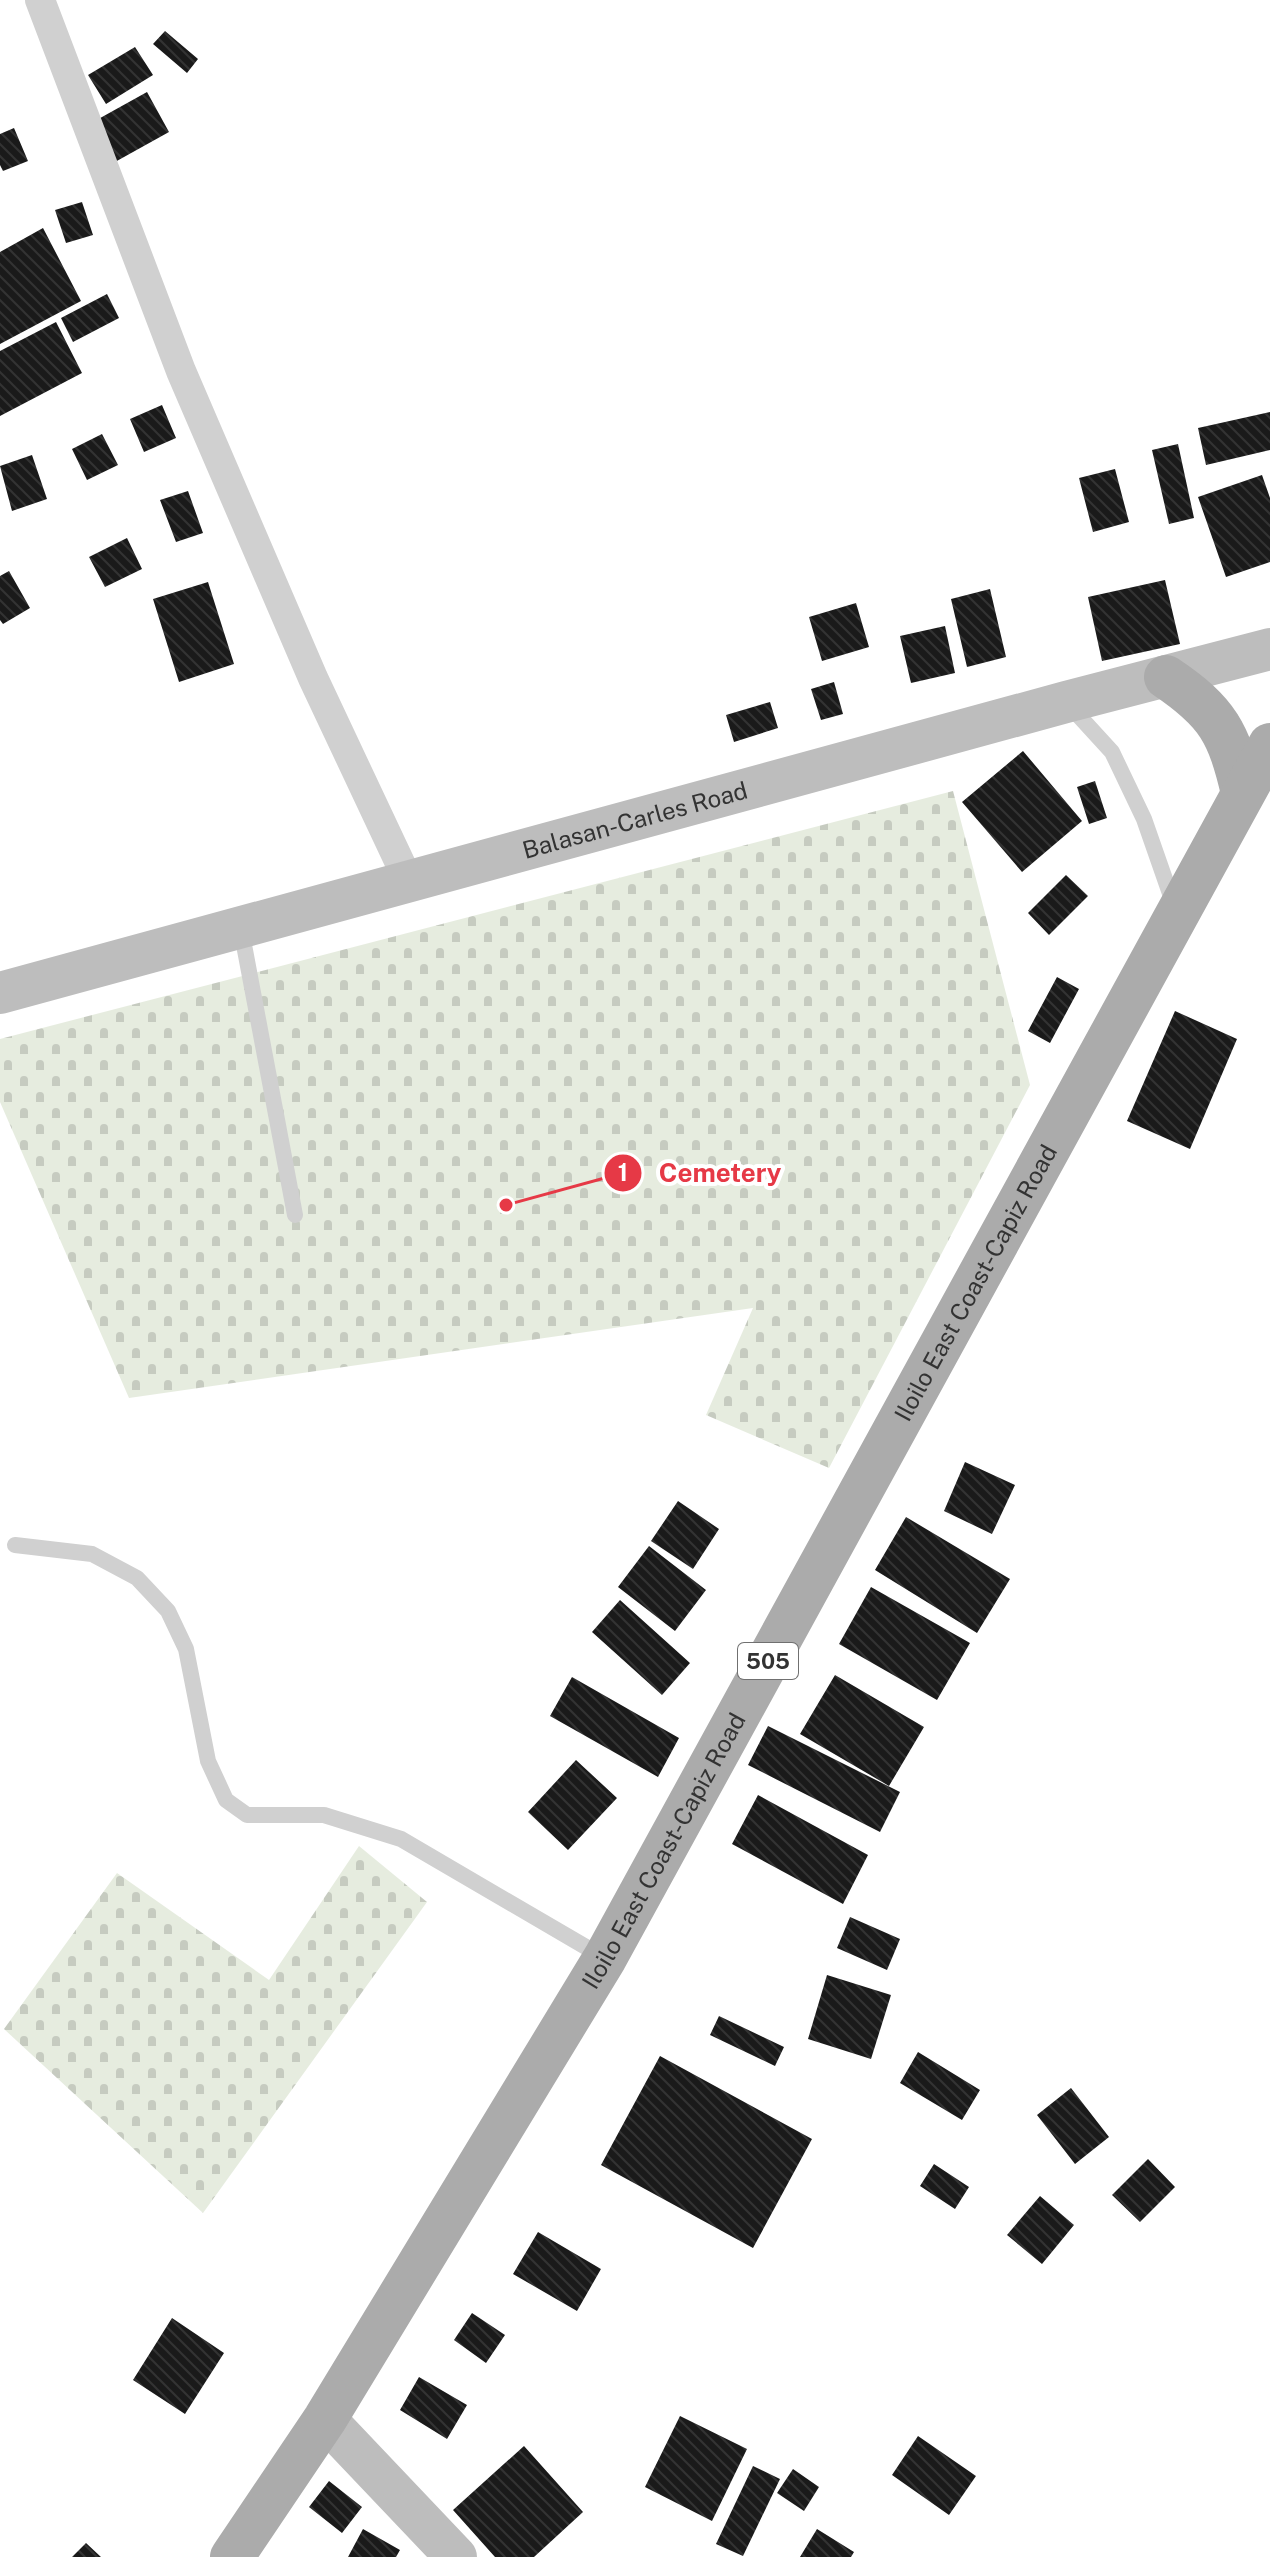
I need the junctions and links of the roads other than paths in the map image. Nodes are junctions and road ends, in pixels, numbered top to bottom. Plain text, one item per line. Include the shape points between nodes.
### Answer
1 (40, 0) edge
2 (1270, 649) edge
3 (1166, 677) junction
4 (1066, 702) junction
5 (1270, 745) edge
6 (1243, 793) junction
7 (409, 882) junction
8 (1177, 914) junction
9 (241, 927) junction
10 (0, 993) edge
11 (295, 1215) dead end
12 (15, 1545) dead end
13 (605, 1958) junction
14 (325, 2419) junction
15 (232, 2557) edge
16 (456, 2557) edge

1 - 7 street via 181,371 313,678
2 - 3 main road, Balasan-Carles Road
3 - 4 main road, Balasan-Carles Road
3 - 6 main road via 1212,714 1227,737
4 - 7 main road, Balasan-Carles Road
4 - 8 lane via 1112,752 1144,819
5 - 6 main road, Iloilo East Coast-Capiz Road / 505
6 - 8 main road, Iloilo East Coast-Capiz Road / 505
7 - 9 main road, Balasan-Carles Road
8 - 13 main road, Iloilo East Coast-Capiz Road / 505
9 - 10 main road, Balasan-Carles Road
9 - 11 lane
12 - 13 lane via 92,1554 137,1578 168,1611 186,1649 208,1761 226,1800 247,1815 324,1815 401,1839
13 - 14 main road, Iloilo East Coast-Capiz Road / 505
14 - 15 main road, Iloilo East Coast-Capiz Road / 505
14 - 16 main road

